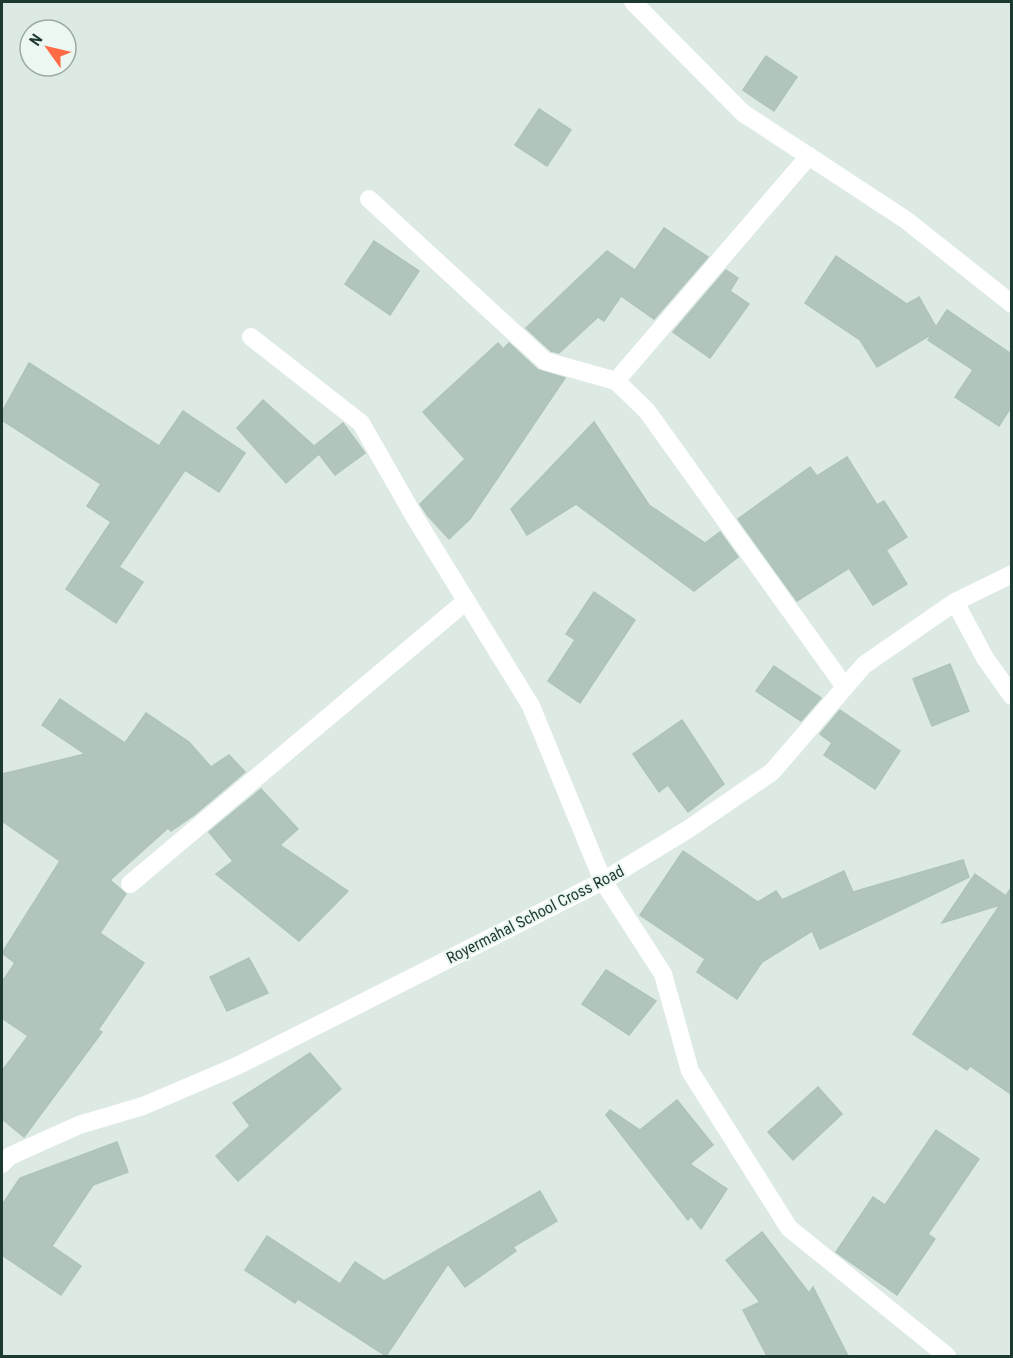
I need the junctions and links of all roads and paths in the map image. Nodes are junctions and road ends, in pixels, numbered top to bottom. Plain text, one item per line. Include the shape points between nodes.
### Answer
1 (633, 2) edge
2 (809, 156) junction
3 (369, 199) dead end
4 (1011, 304) edge
5 (251, 337) dead end
6 (616, 381) junction
7 (1011, 574) edge
8 (466, 601) junction
9 (955, 603) junction
10 (845, 687) junction
11 (1011, 696) edge
12 (603, 881) junction
13 (130, 884) dead end
14 (2, 1164) edge
15 (947, 1356) edge

1 - 2 street via 743,113
2 - 4 street via 906,220
2 - 6 street
3 - 6 street via 546,361
5 - 8 street via 361,423
6 - 10 street via 647,411
7 - 9 street, Royermahal School Cross Road
8 - 12 street via 531,706
8 - 13 street
9 - 10 street, Royermahal School Cross Road via 864,665
9 - 11 street
10 - 12 street, Royermahal School Cross Road via 772,772
12 - 14 street, Royermahal School Cross Road via 237,1066 143,1106 79,1125 10,1156
12 - 15 street via 663,974 690,1071 789,1228

